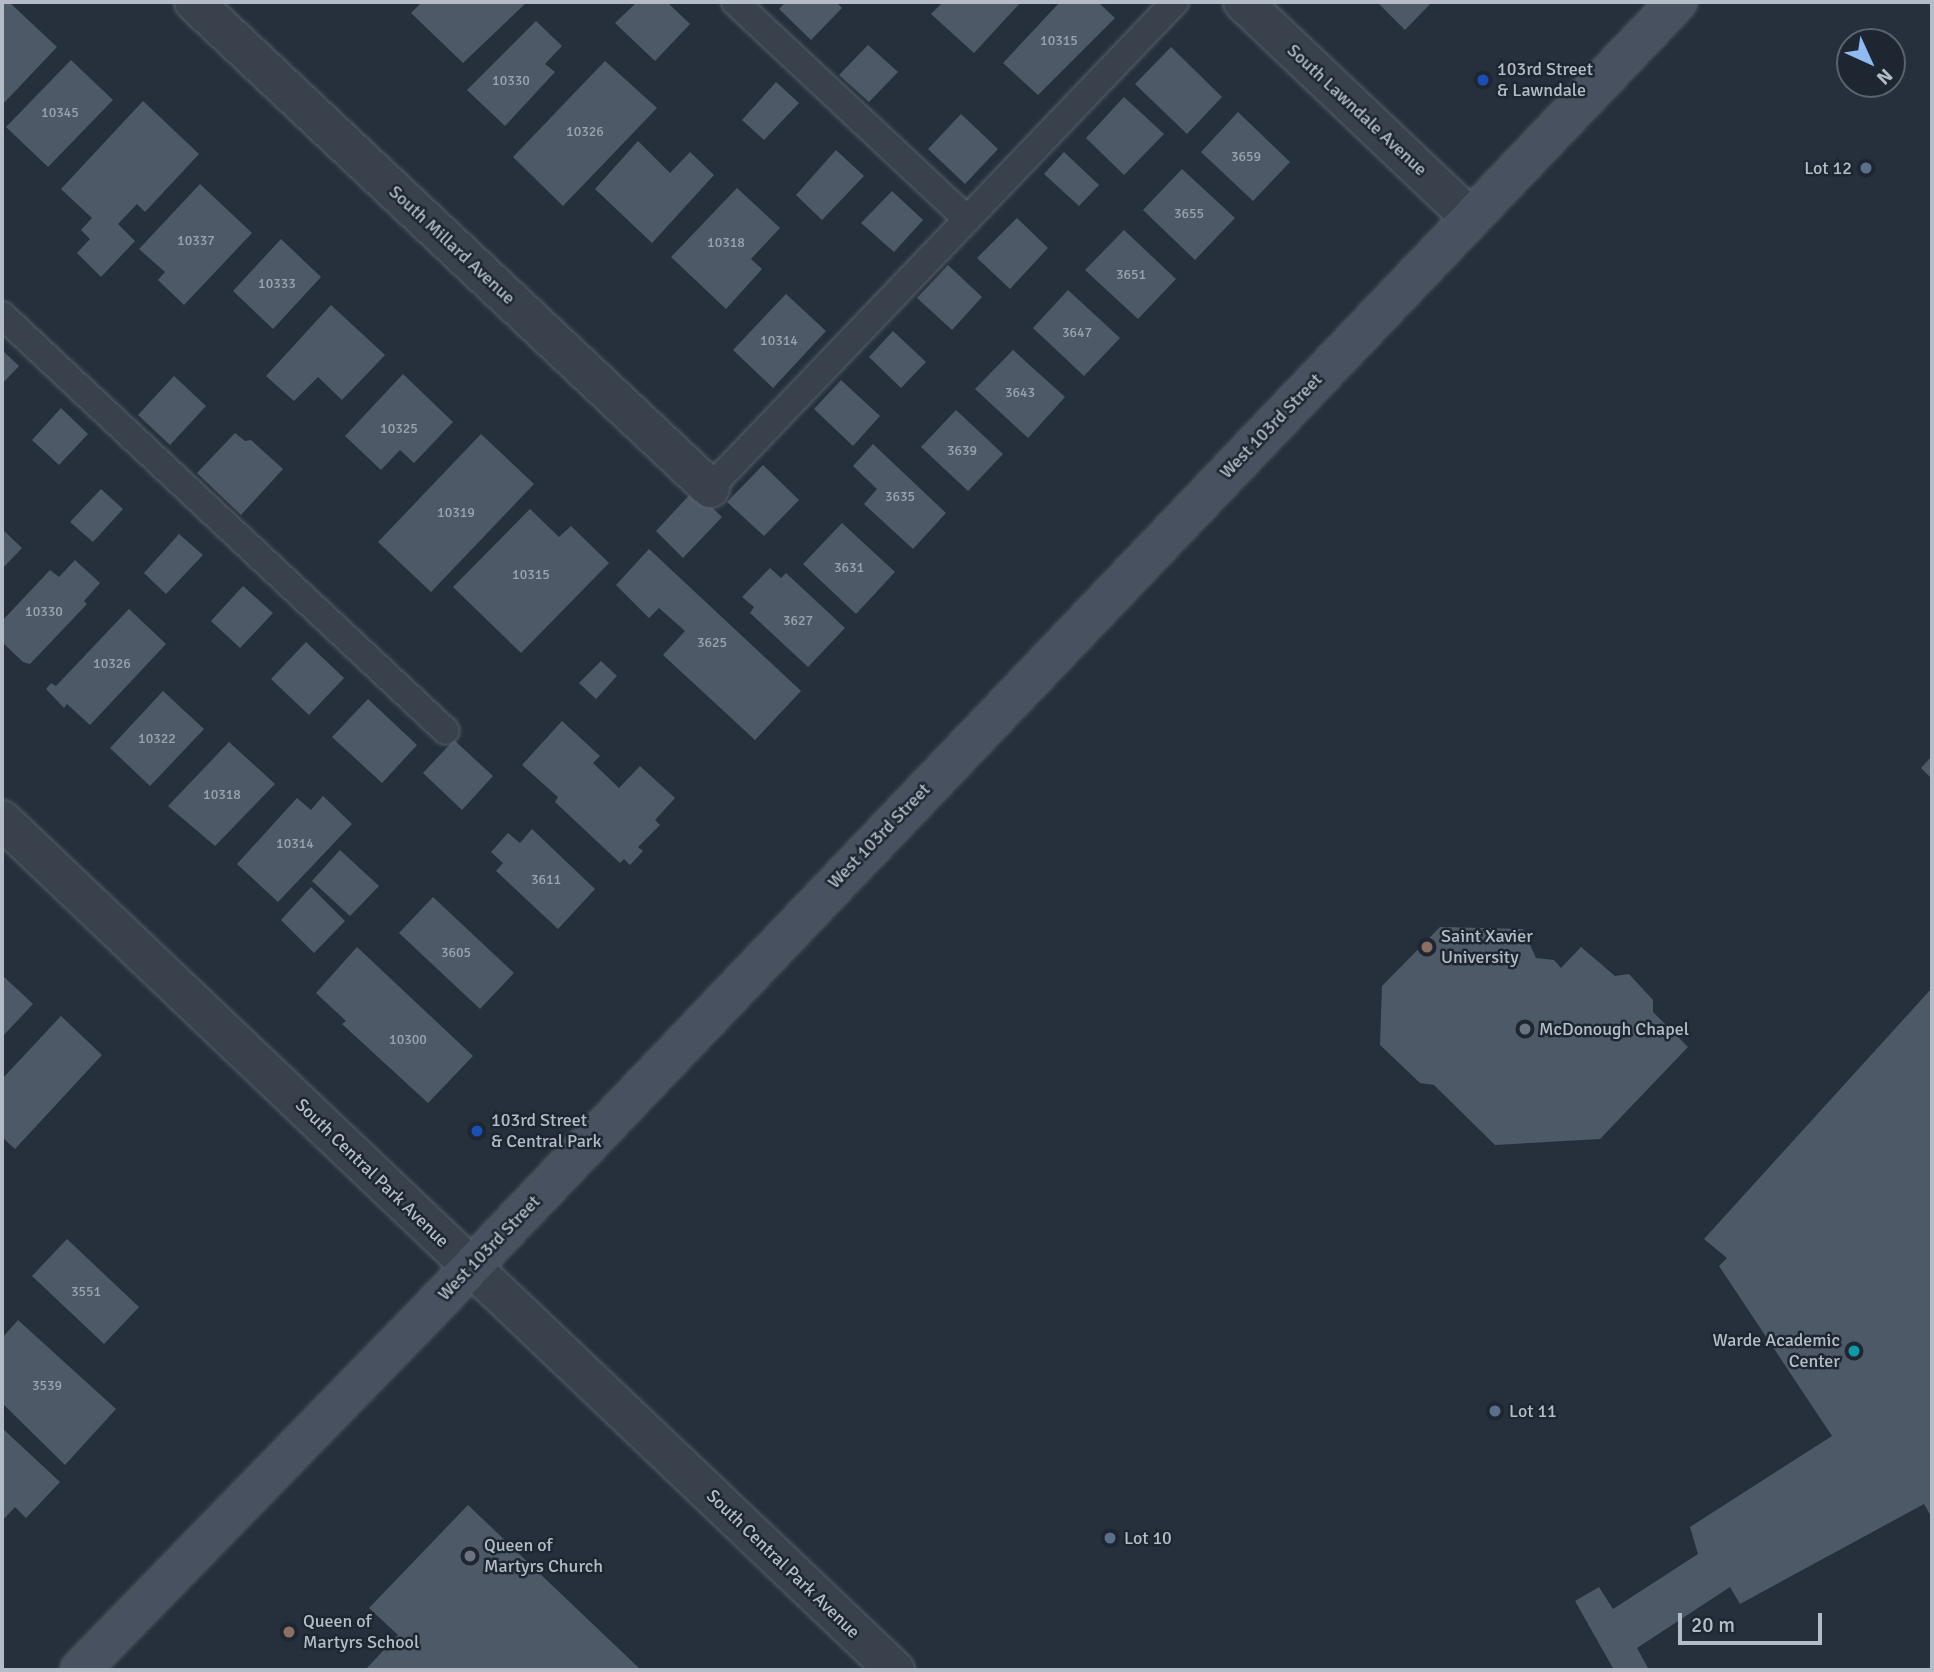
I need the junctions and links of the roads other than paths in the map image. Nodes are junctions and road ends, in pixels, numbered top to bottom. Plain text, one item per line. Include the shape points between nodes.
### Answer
1 (194, 2) edge
2 (735, 2) edge
3 (1175, 2) edge
4 (1243, 2) edge
5 (1677, 2) edge
6 (1471, 218) junction
7 (967, 219) junction
8 (2, 314) edge
9 (710, 488) joint
10 (446, 731) dead end
11 (2, 820) edge
12 (471, 1266) junction
13 (80, 1670) edge
14 (895, 1670) edge

1 - 9 street, South Millard Avenue
2 - 7 lane
3 - 7 lane
4 - 6 street, South Lawndale Avenue
5 - 6 main road, West 103rd Street
6 - 12 main road, West 103rd Street
7 - 9 lane
8 - 10 lane
11 - 12 street, South Central Park Avenue
12 - 13 main road, West 103rd Street
12 - 14 street, South Central Park Avenue

